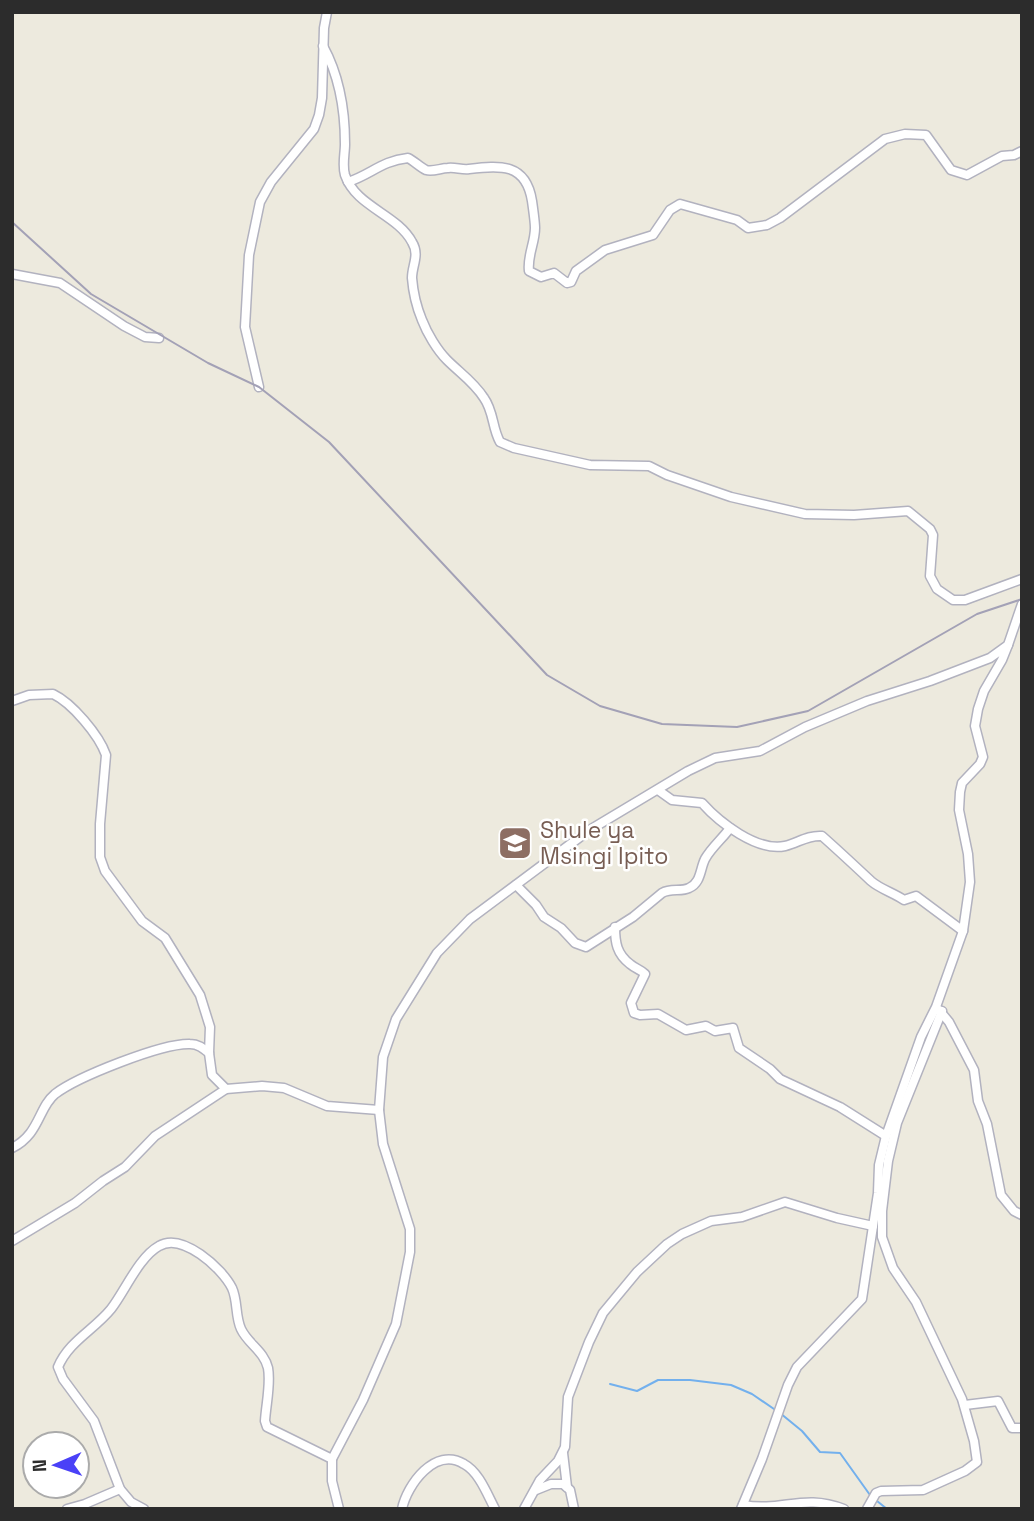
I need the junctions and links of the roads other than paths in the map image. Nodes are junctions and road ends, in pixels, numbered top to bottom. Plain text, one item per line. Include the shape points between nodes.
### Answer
1 (327, 12) edge
2 (323, 46) junction
3 (1022, 151) edge
4 (348, 182) junction
5 (12, 274) edge
6 (159, 338) dead end
7 (259, 387) dead end
8 (1022, 579) edge
9 (1022, 604) edge
10 (1008, 645) junction
11 (12, 701) edge
12 (658, 790) junction
13 (730, 828) junction
14 (516, 886) junction
15 (615, 927) junction
16 (963, 931) junction
17 (939, 1009) junction
18 (209, 1053) junction
19 (226, 1089) junction
20 (379, 1110) junction
21 (886, 1136) junction
22 (12, 1148) edge
23 (1022, 1215) edge
24 (873, 1226) junction
25 (12, 1241) edge
26 (965, 1405) junction
27 (1022, 1428) edge
28 (563, 1453) junction
29 (332, 1459) junction
30 (567, 1487) junction
31 (120, 1489) junction
32 (536, 1490) junction
33 (742, 1507) edge
34 (139, 1508) edge
35 (66, 1509) edge
36 (339, 1509) edge
37 (402, 1509) edge
38 (495, 1509) edge
39 (524, 1509) edge
40 (574, 1509) edge
41 (844, 1509) edge
42 (867, 1509) edge

1 - 2 street
2 - 4 street via 341,92 343,168
2 - 7 street via 317,122 260,202 248,255 245,327
3 - 4 street via 967,175 951,170 926,135 885,139 768,225 748,228 737,220 680,204 653,234 605,250 567,283 554,273 541,277 529,271 535,229 532,203 528,188 511,169 428,170 408,158 378,166
4 - 8 street via 412,242 416,252 412,277 424,324 441,354 483,396 491,408 497,437 506,446 590,465 649,466 731,497 805,514 908,511 933,534 930,576 937,589 953,600
5 - 6 street via 60,283 124,326 145,337
9 - 10 street
10 - 12 street via 990,658 867,701 760,751 715,758
10 - 16 street via 978,709 975,726 983,757 961,783 959,810 970,881
11 - 18 street via 53,694 73,709 103,747 100,857 105,871 142,920 165,938 200,995 210,1027
12 - 13 street via 672,800 702,803
12 - 14 street via 588,831
13 - 15 street via 705,859 695,884 662,893
13 - 16 street via 778,847 822,836 871,881 904,900 914,896 922,900
14 - 15 street via 581,947
14 - 20 street via 470,919 437,953 396,1019 383,1056
15 - 21 street via 617,949 645,974 631,1003 634,1013 658,1014 686,1030 733,1028 739,1048 780,1079 840,1107
16 - 17 street
17 - 21 street via 921,1037
17 - 23 street via 975,1070 978,1101 1002,1195
17 - 26 street via 897,1123 888,1161 882,1237 893,1269 916,1302
18 - 19 street via 212,1075
18 - 22 street via 193,1044 174,1045 96,1070 55,1094 37,1125
19 - 20 street via 284,1088 327,1106
19 - 25 street via 155,1136 125,1167 75,1203
20 - 29 street via 383,1144 410,1229 410,1252 396,1324
21 - 24 street
24 - 28 street via 785,1202 742,1217 711,1221 667,1244 624,1287 594,1331 568,1397
24 - 33 street via 862,1299 797,1367
26 - 27 street via 998,1401 1008,1424
26 - 42 street via 977,1458 974,1466 923,1489 876,1493
28 - 30 street
28 - 32 street
29 - 31 street via 268,1427 267,1363 240,1327 237,1302 223,1273 190,1248 161,1244 99,1324 71,1345 58,1367 94,1422
29 - 36 street
30 - 32 street via 558,1483
30 - 40 street
31 - 34 street
31 - 35 street
32 - 39 street
33 - 41 street via 808,1501
37 - 38 street via 421,1472 435,1463 456,1461 475,1474

